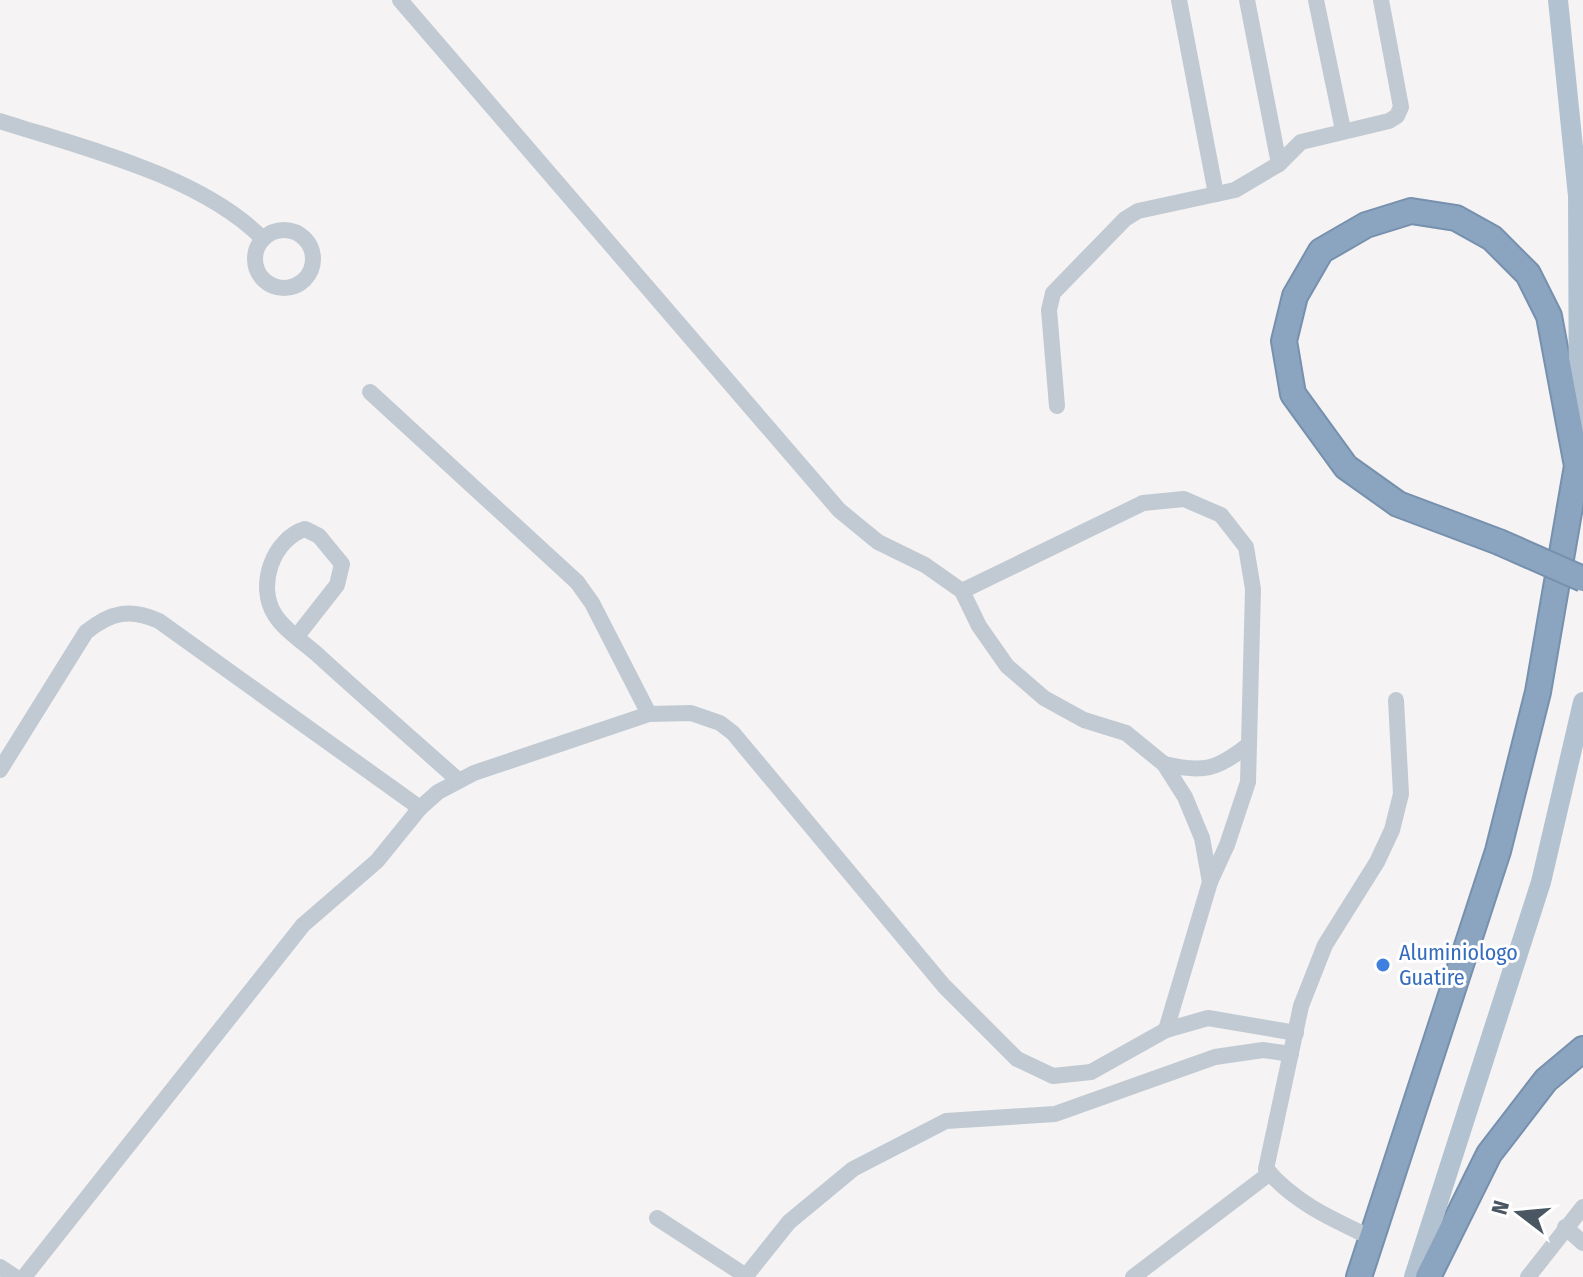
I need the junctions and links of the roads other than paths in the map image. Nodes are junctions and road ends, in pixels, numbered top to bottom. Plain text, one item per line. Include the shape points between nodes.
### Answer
1 (400, 0) edge
2 (1179, 0) edge
3 (1247, 0) edge
4 (1316, 0) edge
5 (1381, 0) edge
6 (1558, 0) edge
7 (0, 121) edge
8 (1343, 130) junction
9 (1279, 164) junction
10 (1216, 194) junction
11 (263, 239) dead end
12 (1582, 389) edge
13 (370, 392) dead end
14 (1057, 406) dead end
15 (1577, 466) junction
16 (1583, 579) edge
17 (962, 591) junction
18 (297, 636) junction
19 (1396, 700) dead end
20 (1583, 702) edge
21 (649, 714) junction
22 (1248, 745) junction
23 (1164, 764) junction
24 (0, 770) edge
25 (457, 779) junction
26 (420, 808) junction
27 (1210, 882) junction
28 (1166, 1030) junction
29 (1296, 1033) junction
30 (1583, 1049) edge
31 (1291, 1054) junction
32 (1270, 1173) junction
33 (1583, 1207) edge
34 (657, 1218) dead end
35 (1565, 1227) junction
36 (1372, 1238) junction
37 (1583, 1243) edge
38 (0, 1267) edge
39 (745, 1276) edge
40 (15, 1277) edge
41 (24, 1277) edge
42 (1133, 1277) edge
43 (1359, 1277) edge
44 (1414, 1277) edge
45 (1428, 1277) edge
46 (1528, 1277) edge

1 - 17 street via 839,510 878,542
2 - 10 street
3 - 9 street
4 - 8 street
5 - 8 street via 1401,107 1389,121
6 - 12 main road via 1578,196
7 - 11 street via 215,199
8 - 9 street via 1301,142
9 - 10 street via 1235,190
10 - 14 street via 1163,204 1125,219 1053,293 1049,310
12 - 15 main road
13 - 21 street via 577,582
15 - 16 highway, bridge via 1549,316 1528,274 1492,238 1456,218 1411,211 1366,225 1321,251 1295,296 1284,341 1293,394 1346,467 1398,504
15 - 36 highway via 1538,692 1498,851
17 - 22 street via 1143,503 1184,499 1221,515 1246,547 1253,589
17 - 23 street via 1007,666 1035,690 1084,720 1126,733
18 - 18 street via 275,615 267,593 271,563 292,533 305,529 319,536 342,564 337,585
18 - 25 street
19 - 29 street via 1401,794 1392,830 1325,945
20 - 44 main road via 1541,882
21 - 25 street
21 - 28 street via 691,713 733,733 944,986 1017,1059 1053,1076 1091,1072
22 - 23 street via 1224,764 1194,771
22 - 27 street via 1248,782
23 - 27 street via 1202,838
24 - 26 street via 86,632 103,618 137,611 159,621
25 - 26 street
26 - 41 street via 377,861 303,925
27 - 28 street
28 - 29 street via 1208,1018
29 - 31 street
30 - 45 highway via 1546,1080 1489,1154
31 - 32 street via 1266,1169
31 - 39 street via 1263,1050 1215,1057 1055,1114 946,1121 853,1169 789,1222
32 - 36 street via 1283,1189 1319,1213
32 - 42 street
33 - 35 street
34 - 39 street
35 - 37 street
35 - 46 street
36 - 43 highway
38 - 40 street

